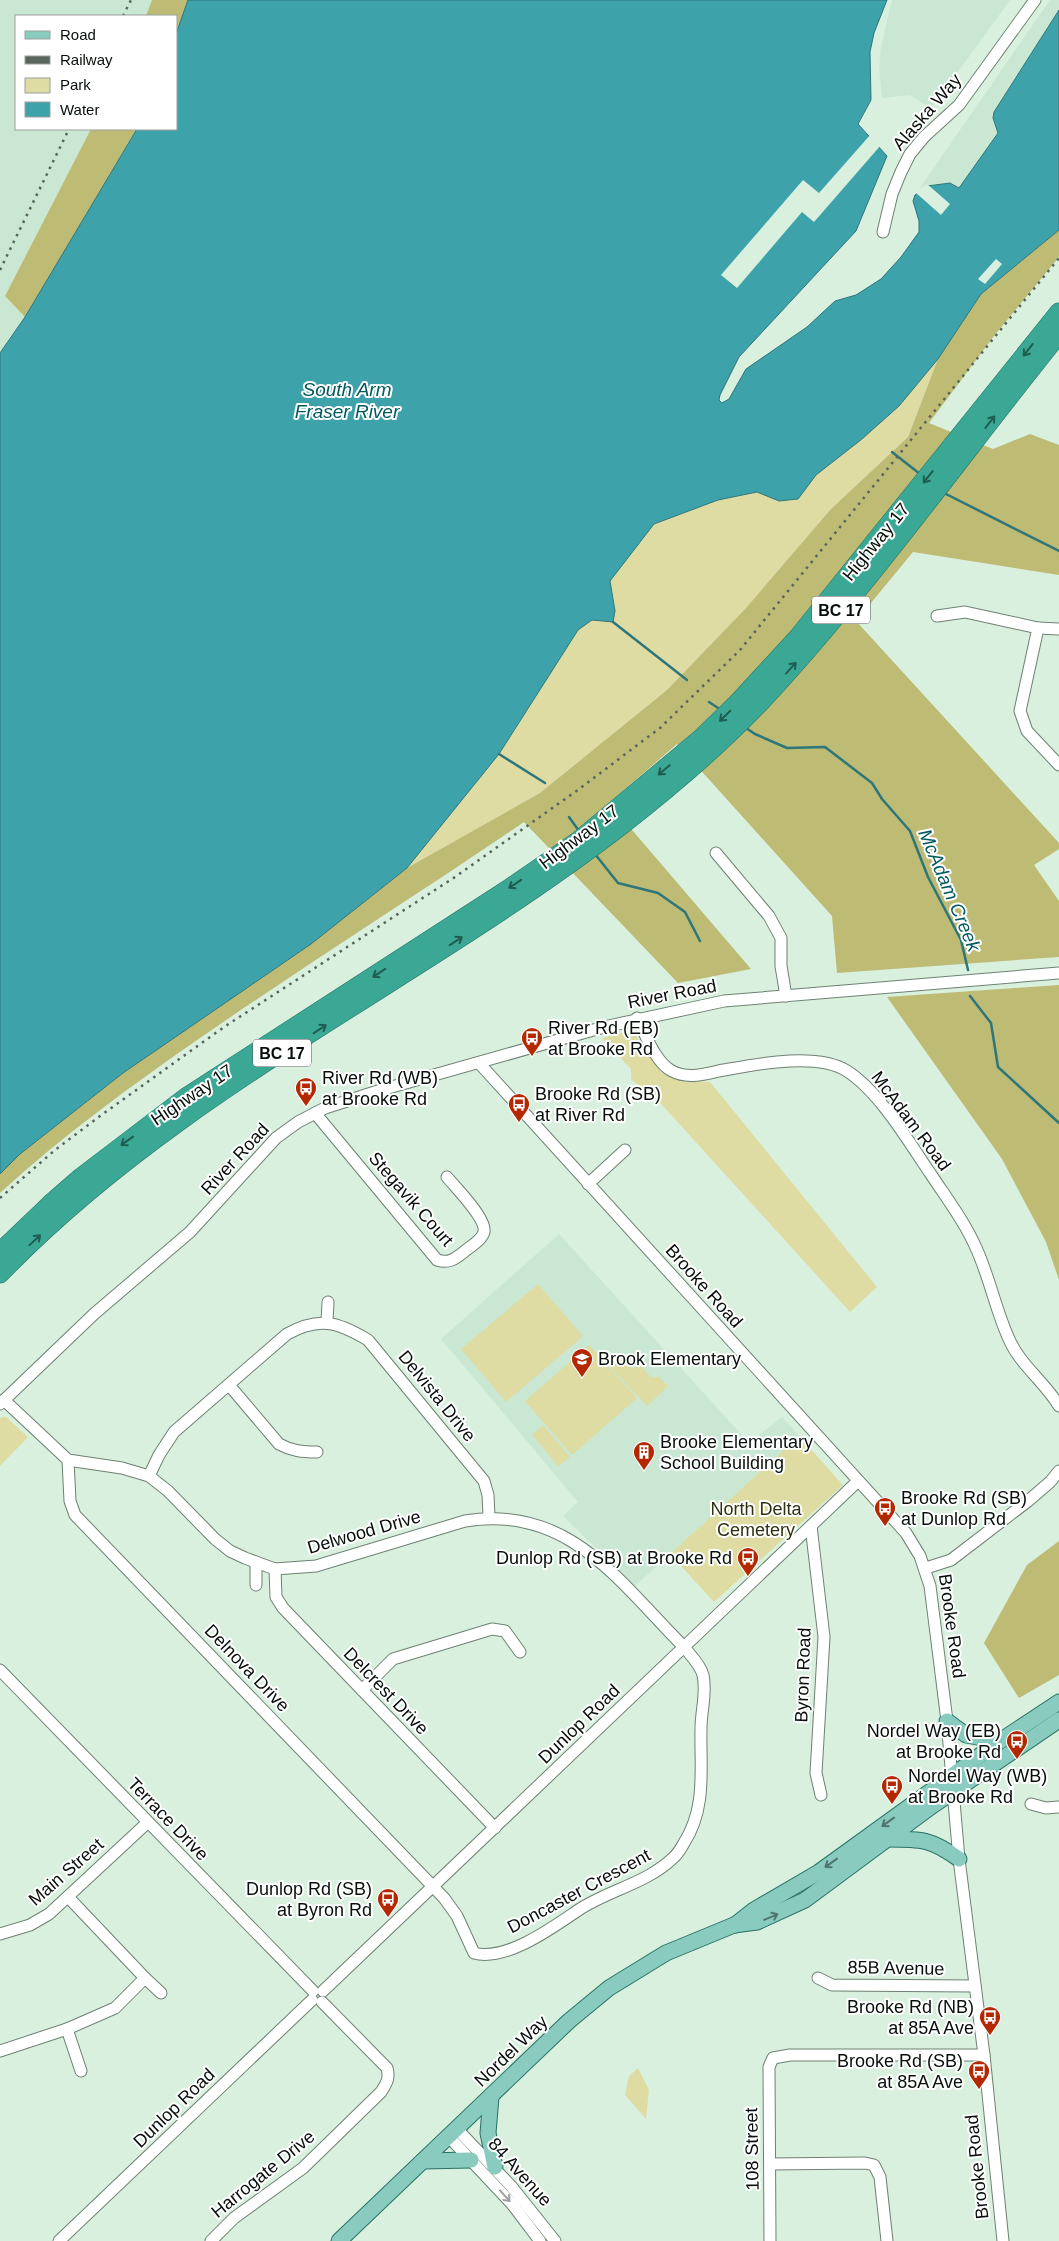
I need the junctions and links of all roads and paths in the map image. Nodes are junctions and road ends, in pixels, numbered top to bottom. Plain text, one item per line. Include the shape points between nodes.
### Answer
1 (1035, 0) edge
2 (883, 232) dead end
3 (1059, 312) edge
4 (1059, 334) edge
5 (954, 456) junction
6 (937, 616) dead end
7 (1038, 628) junction
8 (1059, 629) edge
9 (1059, 765) edge
10 (576, 851) junction
11 (716, 853) dead end
12 (1059, 973) edge
13 (786, 996) junction
14 (637, 1018) junction
15 (479, 1063) junction
16 (315, 1113) junction
17 (625, 1150) dead end
18 (447, 1177) dead end
19 (588, 1184) junction
20 (0, 1252) edge
21 (0, 1274) edge
22 (328, 1302) dead end
23 (327, 1322) junction
24 (229, 1385) junction
25 (2, 1402) edge
26 (1059, 1406) edge
27 (317, 1452) dead end
28 (68, 1460) junction
29 (1059, 1471) edge
30 (150, 1476) junction
31 (858, 1481) junction
32 (488, 1517) junction
33 (811, 1526) junction
34 (256, 1562) junction
35 (926, 1568) junction
36 (275, 1569) junction
37 (256, 1585) dead end
38 (684, 1647) junction
39 (520, 1652) dead end
40 (0, 1670) edge
41 (362, 1690) junction
42 (1059, 1702) edge
43 (1059, 1720) edge
44 (947, 1722) junction
45 (1000, 1741) junction
46 (953, 1776) junction
47 (954, 1793) junction
48 (822, 1794) dead end
49 (1031, 1804) dead end
50 (1059, 1808) edge
51 (147, 1822) junction
52 (494, 1828) junction
53 (888, 1839) junction
54 (959, 1859) junction
55 (433, 1887) junction
56 (68, 1898) junction
57 (734, 1925) junction
58 (0, 1934) edge
59 (145, 1978) junction
60 (818, 1978) dead end
61 (975, 1986) junction
62 (161, 1993) dead end
63 (318, 1996) junction
64 (66, 2028) junction
65 (0, 2052) edge
66 (984, 2055) junction
67 (81, 2071) dead end
68 (491, 2097) junction
69 (453, 2133) junction
70 (471, 2160) junction
71 (423, 2161) junction
72 (770, 2164) junction
73 (494, 2168) junction
74 (59, 2241) edge
75 (211, 2241) edge
76 (339, 2241) edge
77 (540, 2241) edge
78 (555, 2241) edge
79 (770, 2241) edge
80 (887, 2241) edge
81 (1003, 2241) edge

1 - 2 street, Alaska Way via 959,105 910,154 892,194
3 -> 5 highway, Highway 17 / BC 17
5 -> 4 highway, Highway 17 / BC 17
5 - 10 highway, Highway 17 / BC 17 via 818,638 753,698 650,803
6 - 7 street via 966,612
7 - 8 street
7 - 9 street via 1020,710 1027,731
10 -> 20 highway, Highway 17 / BC 17 via 186,1097 81,1177
21 -> 10 highway, Highway 17 / BC 17 via 74,1203 174,1124 425,961
11 - 13 street via 770,916 781,938
12 - 13 street, River Road
13 - 14 street, River Road via 724,1001
14 - 15 street, River Road
14 - 26 street, McAdam Road via 663,1063 671,1071 683,1075 803,1061 832,1065 857,1078 900,1130 947,1199 977,1250 1009,1340
15 - 16 street, River Road via 346,1100
15 - 19 street, Brooke Road
16 - 18 street, Stegavik Court via 436,1260 443,1262 454,1259 482,1237 484,1231 482,1219
16 - 25 street, River Road via 276,1138 190,1232 94,1314
17 - 19 street
19 - 31 street, Brooke Road
22 - 23 street
23 - 24 street, Delvista Drive via 309,1324 287,1334
23 - 32 street, Delvista Drive via 368,1340 484,1480
24 - 27 street via 279,1444 300,1452
24 - 30 street, Delvista Drive via 174,1432
25 - 28 street
28 - 30 street, Delwood Drive
28 - 55 street, Delnova Drive via 70,1501 75,1515
29 - 35 street via 1028,1501 951,1560
30 - 34 street, Delwood Drive via 215,1539 230,1551
31 - 33 street, Dunlop Road
31 - 35 street, Brooke Road via 911,1540
32 - 36 street, Delwood Drive via 316,1566
32 - 38 street, Delwood Drive via 550,1528 582,1547
33 - 38 street, Dunlop Road
33 - 48 street, Byron Road via 824,1637 816,1773
34 - 36 street, Delwood Drive
34 - 37 street
35 - 44 street, Brooke Road
36 - 41 street, Delcrest Drive via 276,1597 282,1608
38 - 52 street, Dunlop Road
38 - 55 street, Doncaster Crescent via 698,1665 704,1685 702,1788 692,1831 675,1857 644,1879 596,1899 528,1941 487,1955 474,1953 457,1916
39 - 41 street via 505,1631 492,1629 393,1658
40 - 51 street, Terrace Drive
41 - 52 street, Delcrest Drive
42 - 45 main road, Nordel Way
43 - 47 main road, Nordel Way
44 - 45 main road via 966,1735
44 - 46 street, Brooke Road
45 - 46 main road, Nordel Way
46 - 47 street, Brooke Road
46 -> 57 main road, Nordel Way via 819,1872
47 - 53 main road, Nordel Way
47 - 54 street, Brooke Road
49 - 50 street
51 - 56 street, Main Street
51 - 63 street, Terrace Drive
52 - 55 street, Dunlop Road
53 - 54 main road via 932,1842
57 -> 53 main road, Nordel Way via 757,1922 805,1900
54 - 61 street, Brooke Road
55 - 63 street, Dunlop Road
56 - 58 street, Main Street via 30,1925
56 - 59 street
57 - 68 main road, Nordel Way via 666,1953 609,1988 569,2021
59 - 62 street
59 - 64 street via 115,2008
60 - 61 street, 85B Avenue via 832,1985
61 - 66 street, Brooke Road
63 - 74 street, Dunlop Road
63 - 75 street, Harrogate Drive via 387,2068 387,2082 381,2092 303,2168 234,2218
64 - 65 street
64 - 67 street
66 - 72 street, 108 Street via 773,2058 769,2067
66 - 81 street, Brooke Road
68 - 69 main road, Nordel Way
68 - 73 main road via 488,2133
69 - 70 street, 84 Avenue
69 - 71 main road, Nordel Way
69 - 73 street, 84 Avenue
70 - 71 main road
70 -> 77 street, 84 Avenue via 512,2204
71 - 76 main road, Nordel Way
72 - 79 street, 108 Street
72 - 80 street via 874,2165 880,2177
73 - 78 street, 84 Avenue

